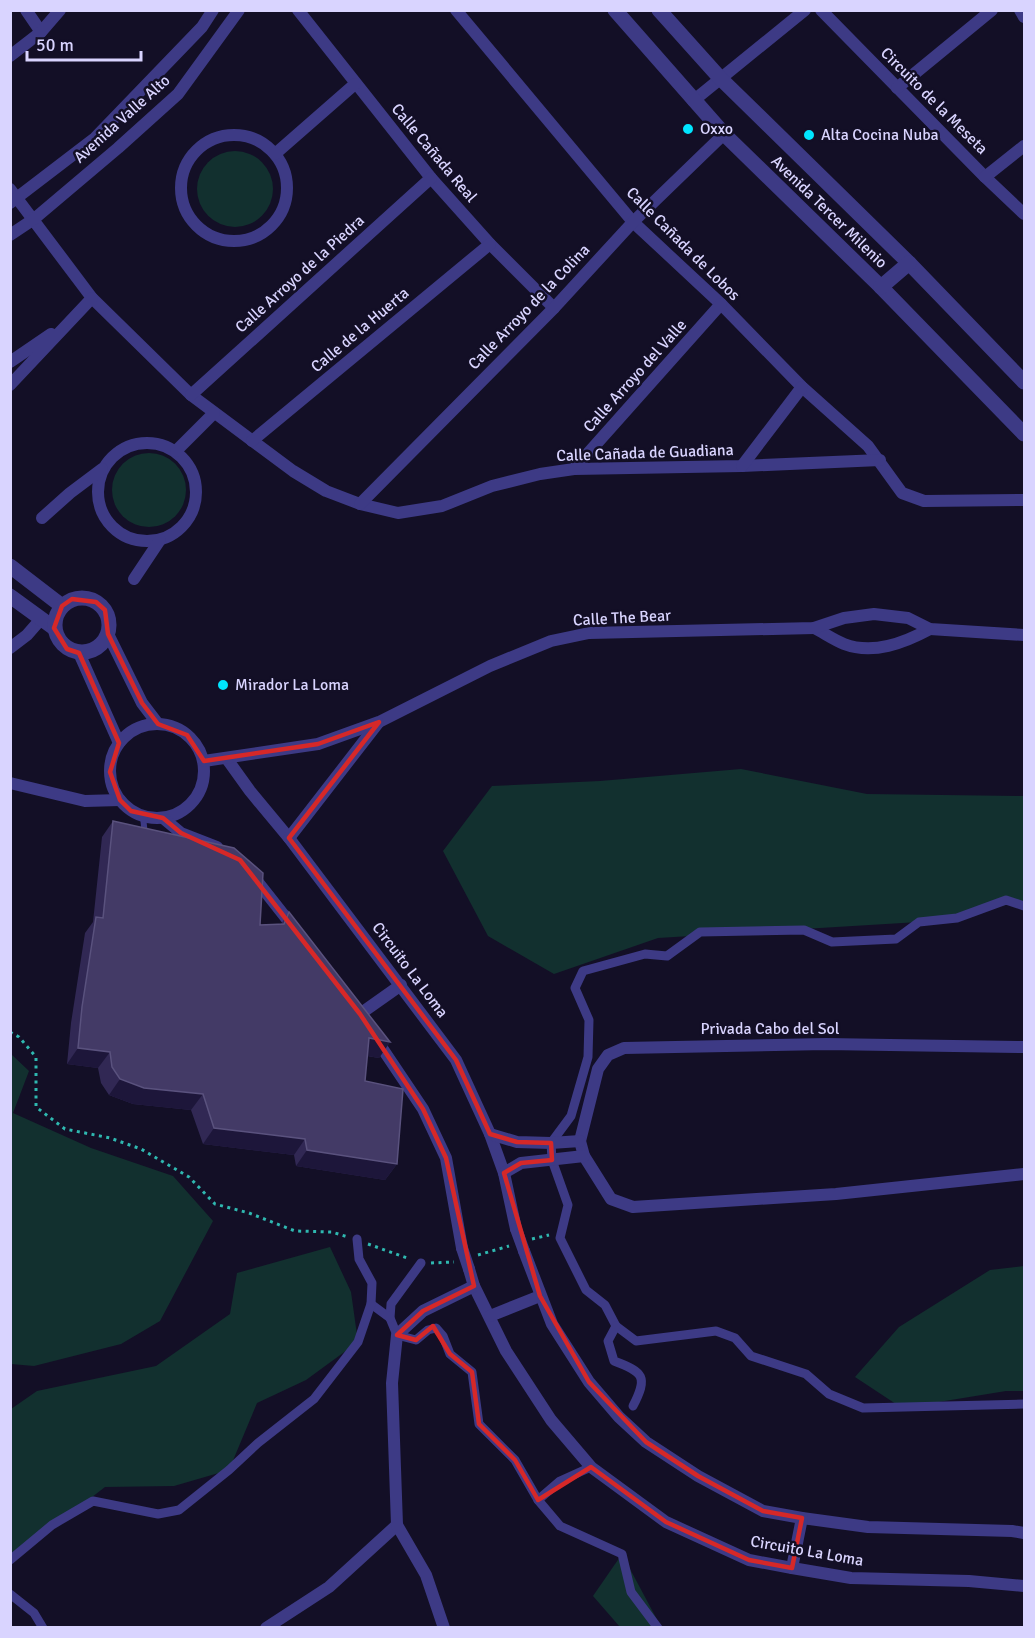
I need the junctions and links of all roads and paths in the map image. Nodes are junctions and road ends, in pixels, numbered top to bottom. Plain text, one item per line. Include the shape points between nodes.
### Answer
1 (26, 10) edge
2 (60, 10) edge
3 (213, 10) edge
4 (239, 10) edge
5 (298, 10) edge
6 (456, 10) edge
7 (615, 10) edge
8 (659, 10) edge
9 (805, 10) edge
10 (821, 10) edge
11 (992, 10) edge
12 (1020, 10) edge
13 (1024, 17) edge
14 (41, 32) junction
15 (10, 56) edge
16 (720, 78) junction
17 (355, 84) junction
18 (897, 88) junction
19 (693, 101) junction
20 (724, 134) junction
21 (1024, 146) edge
22 (275, 154) junction
23 (985, 177) junction
24 (431, 178) junction
25 (13, 197) edge
26 (1024, 214) edge
27 (34, 219) junction
28 (633, 222) junction
29 (10, 235) edge
30 (490, 244) junction
31 (909, 263) junction
32 (881, 287) junction
33 (92, 298) junction
34 (721, 304) junction
35 (554, 308) junction
36 (69, 321) junction
37 (10, 362) edge
38 (1024, 382) edge
39 (10, 385) edge
40 (802, 387) junction
41 (191, 395) junction
42 (214, 413) junction
43 (1024, 434) edge
44 (252, 441) junction
45 (176, 451) junction
46 (880, 460) junction
47 (742, 466) junction
48 (102, 469) junction
49 (574, 469) junction
50 (1024, 500) edge
51 (360, 504) junction
52 (42, 518) dead end
53 (160, 540) junction
54 (10, 566) edge
55 (134, 579) dead end
56 (10, 596) edge
57 (62, 606) junction
58 (48, 624) junction
59 (814, 628) junction
60 (930, 629) junction
61 (108, 634) junction
62 (1024, 635) edge
63 (10, 648) edge
64 (79, 653) junction
65 (379, 722) junction
66 (158, 724) junction
67 (119, 743) junction
68 (227, 759) junction
69 (204, 761) junction
70 (10, 783) edge
71 (120, 800) junction
72 (143, 816) junction
73 (163, 818) junction
74 (289, 838) junction
75 (146, 848) edge
76 (230, 852) edge
77 (245, 866) edge
78 (1024, 906) edge
79 (302, 938) edge
80 (401, 985) junction
81 (10, 1032) edge
82 (1024, 1047) edge
83 (490, 1134) junction
84 (580, 1141) junction
85 (551, 1143) junction
86 (584, 1156) junction
87 (552, 1160) junction
88 (504, 1173) junction
89 (1024, 1174) edge
90 (357, 1239) junction
91 (560, 1239) junction
92 (522, 1245) junction
93 (474, 1256) dead end
94 (465, 1259) junction
95 (421, 1263) junction
96 (474, 1286) junction
97 (540, 1296) junction
98 (371, 1304) junction
99 (490, 1316) junction
100 (390, 1318) junction
101 (616, 1326) junction
102 (397, 1335) junction
103 (1024, 1404) edge
104 (633, 1406) dead end
105 (591, 1467) junction
106 (538, 1500) junction
107 (802, 1518) junction
108 (397, 1525) junction
109 (1024, 1533) edge
110 (10, 1560) edge
111 (792, 1568) junction
112 (1024, 1586) edge
113 (10, 1594) edge
114 (43, 1628) edge
115 (266, 1628) edge
116 (444, 1628) edge
117 (658, 1628) edge

1 - 14 street
2 - 14 street
3 - 25 street, Avenida Valle Alto via 202,27 95,138
4 - 27 street, Avenida Valle Alto via 178,94
5 - 17 street, Calle Cañada Real
6 - 28 street, Calle Cañada de Lobos
7 - 19 street, Avenida Tercer Milenio
8 - 16 street, Avenida Tercer Milenio
9 - 16 street
10 - 18 street, Circuito de la Meseta
11 - 18 street
12 - 13 street
14 - 15 street
16 - 19 street
16 - 31 street, Avenida Tercer Milenio
17 - 22 street
17 - 24 street, Calle Cañada Real
18 - 23 street, Circuito de la Meseta
19 - 20 street, Avenida Tercer Milenio
20 - 28 street, Calle Arroyo de la Colina
20 - 32 street, Avenida Tercer Milenio
21 - 23 street
22 - 22 street via 264,144 236,135 222,136 200,148 186,165 182,178 185,206 193,221 217,238 242,240 262,233 274,223 286,198 284,170
23 - 26 street, Circuito de la Meseta
24 - 30 street, Calle Cañada Real
24 - 41 street, Calle Arroyo de la Piedra
25 - 27 street, Calle Cañada de Guadiana
27 - 29 street, Avenida Valle Alto
27 - 33 street, Calle Cañada de Guadiana
28 - 34 street, Calle Cañada de Lobos
28 - 35 street, Calle Arroyo de la Colina
30 - 35 street, Calle Cañada Real
30 - 44 street, Calle de la Huerta
31 - 32 street
31 - 38 street, Avenida Tercer Milenio
32 - 43 street, Avenida Tercer Milenio
33 - 36 street
33 - 41 street, Calle Cañada de Guadiana
34 - 40 street, Calle Cañada de Lobos
34 - 49 street, Calle Arroyo del Valle
35 - 51 street, Calle Arroyo de la Colina
36 - 37 street
36 - 39 street
40 - 46 street, Calle Cañada de Lobos
40 - 47 street
41 - 42 street, Calle Cañada de Guadiana
42 - 44 street, Calle Cañada de Guadiana
42 - 45 street
44 - 51 street, Calle Cañada de Guadiana via 326,491
45 - 48 street via 161,444 135,444 113,456
45 - 53 street via 188,462 195,477 195,508 175,533
46 - 47 street, Calle Cañada de Guadiana
46 - 50 street via 902,493 924,501
47 - 49 street, Calle Cañada de Guadiana
48 - 52 street
48 - 53 street via 98,503 105,518 129,538
49 - 51 street, Calle Cañada de Guadiana via 492,486 442,506 398,513
53 - 55 street
54 - 57 street
56 - 58 street
57 - 58 street
57 - 61 street via 72,599 96,602 105,610
58 - 63 street
58 - 64 street via 67,649
59 - 60 street, Calle The Bear via 874,614 908,618
59 - 60 street via 844,645 875,648 907,642
59 - 65 street, Calle The Bear via 588,633 551,641 490,666
60 - 62 street, Calle The Bear
61 - 64 street via 97,649
61 - 66 street via 142,703
64 - 67 street
65 - 68 street, Calle The Bear via 318,744
65 - 74 street, Calle The Bear
66 - 67 street via 136,729
66 - 69 street via 187,735
67 - 71 street via 110,771 112,787
68 - 69 street, Calle The Bear
68 - 74 street, Circuito La Loma
69 - 73 street via 204,781 196,798 182,812
70 - 71 street via 85,801
71 - 72 street
72 - 73 street
72 - 75 lane
73 - 76 street via 181,832
74 - 80 street, Circuito La Loma
77 - 79 street
78 - 85 street via 1006,900 957,918 919,922 896,939 832,942 804,930 700,932 667,956 645,954 583,971 575,988 590,1020 588,1057 571,1116
80 - 83 street, Circuito La Loma via 456,1060
80 - 94 street, Circuito La Loma via 363,1019 423,1109 446,1158
81 - 90 path via 36,1057 36,1107 65,1129 141,1149 189,1177 215,1204 295,1232 332,1232
82 - 84 street, Privada Cabo del Sol via 826,1044 624,1048 608,1054 598,1069
83 - 85 street via 517,1142
83 - 88 street, Circuito La Loma
84 - 85 street
84 - 86 street, Privada Cabo del Sol
85 - 87 street
86 - 87 street
86 - 89 street, Privada Cabo del Sol via 611,1199 633,1207 836,1194
87 - 88 street via 521,1163
87 - 91 street via 568,1205
88 - 92 street, Circuito La Loma, bridge
90 - 95 path
90 - 98 street via 359,1259 372,1283
91 - 92 path via 547,1234
91 - 101 street via 586,1290 605,1305
92 - 93 path
92 - 97 street, Circuito La Loma
94 - 95 path
94 - 96 street, Circuito La Loma
95 - 100 street via 391,1304
96 - 99 street, Circuito La Loma
96 - 102 street via 423,1311
97 - 99 street
97 - 107 street, Circuito La Loma via 552,1324 590,1382 646,1442 763,1511
98 - 100 street
98 - 110 street via 358,1342 314,1399 180,1510 158,1514 93,1501 51,1524
99 - 105 street, Circuito La Loma via 506,1351 551,1420
100 - 102 street
101 - 103 street via 636,1341 716,1331 735,1338 751,1356 806,1374 829,1394 863,1408
101 - 104 street via 608,1341 614,1361 632,1367 640,1375 643,1387
102 - 106 street via 416,1340 436,1328 443,1336 450,1354 472,1372 479,1424 515,1460
102 - 108 street via 392,1383
105 - 106 street via 560,1481
105 - 111 street, Circuito La Loma via 666,1522 749,1560
106 - 117 street via 560,1526 622,1554 631,1592
107 - 109 street, Circuito La Loma via 868,1527
107 - 111 street
108 - 115 street via 329,1587
108 - 116 street via 426,1575
111 - 112 street, Circuito La Loma via 851,1578
113 - 114 street via 34,1613

